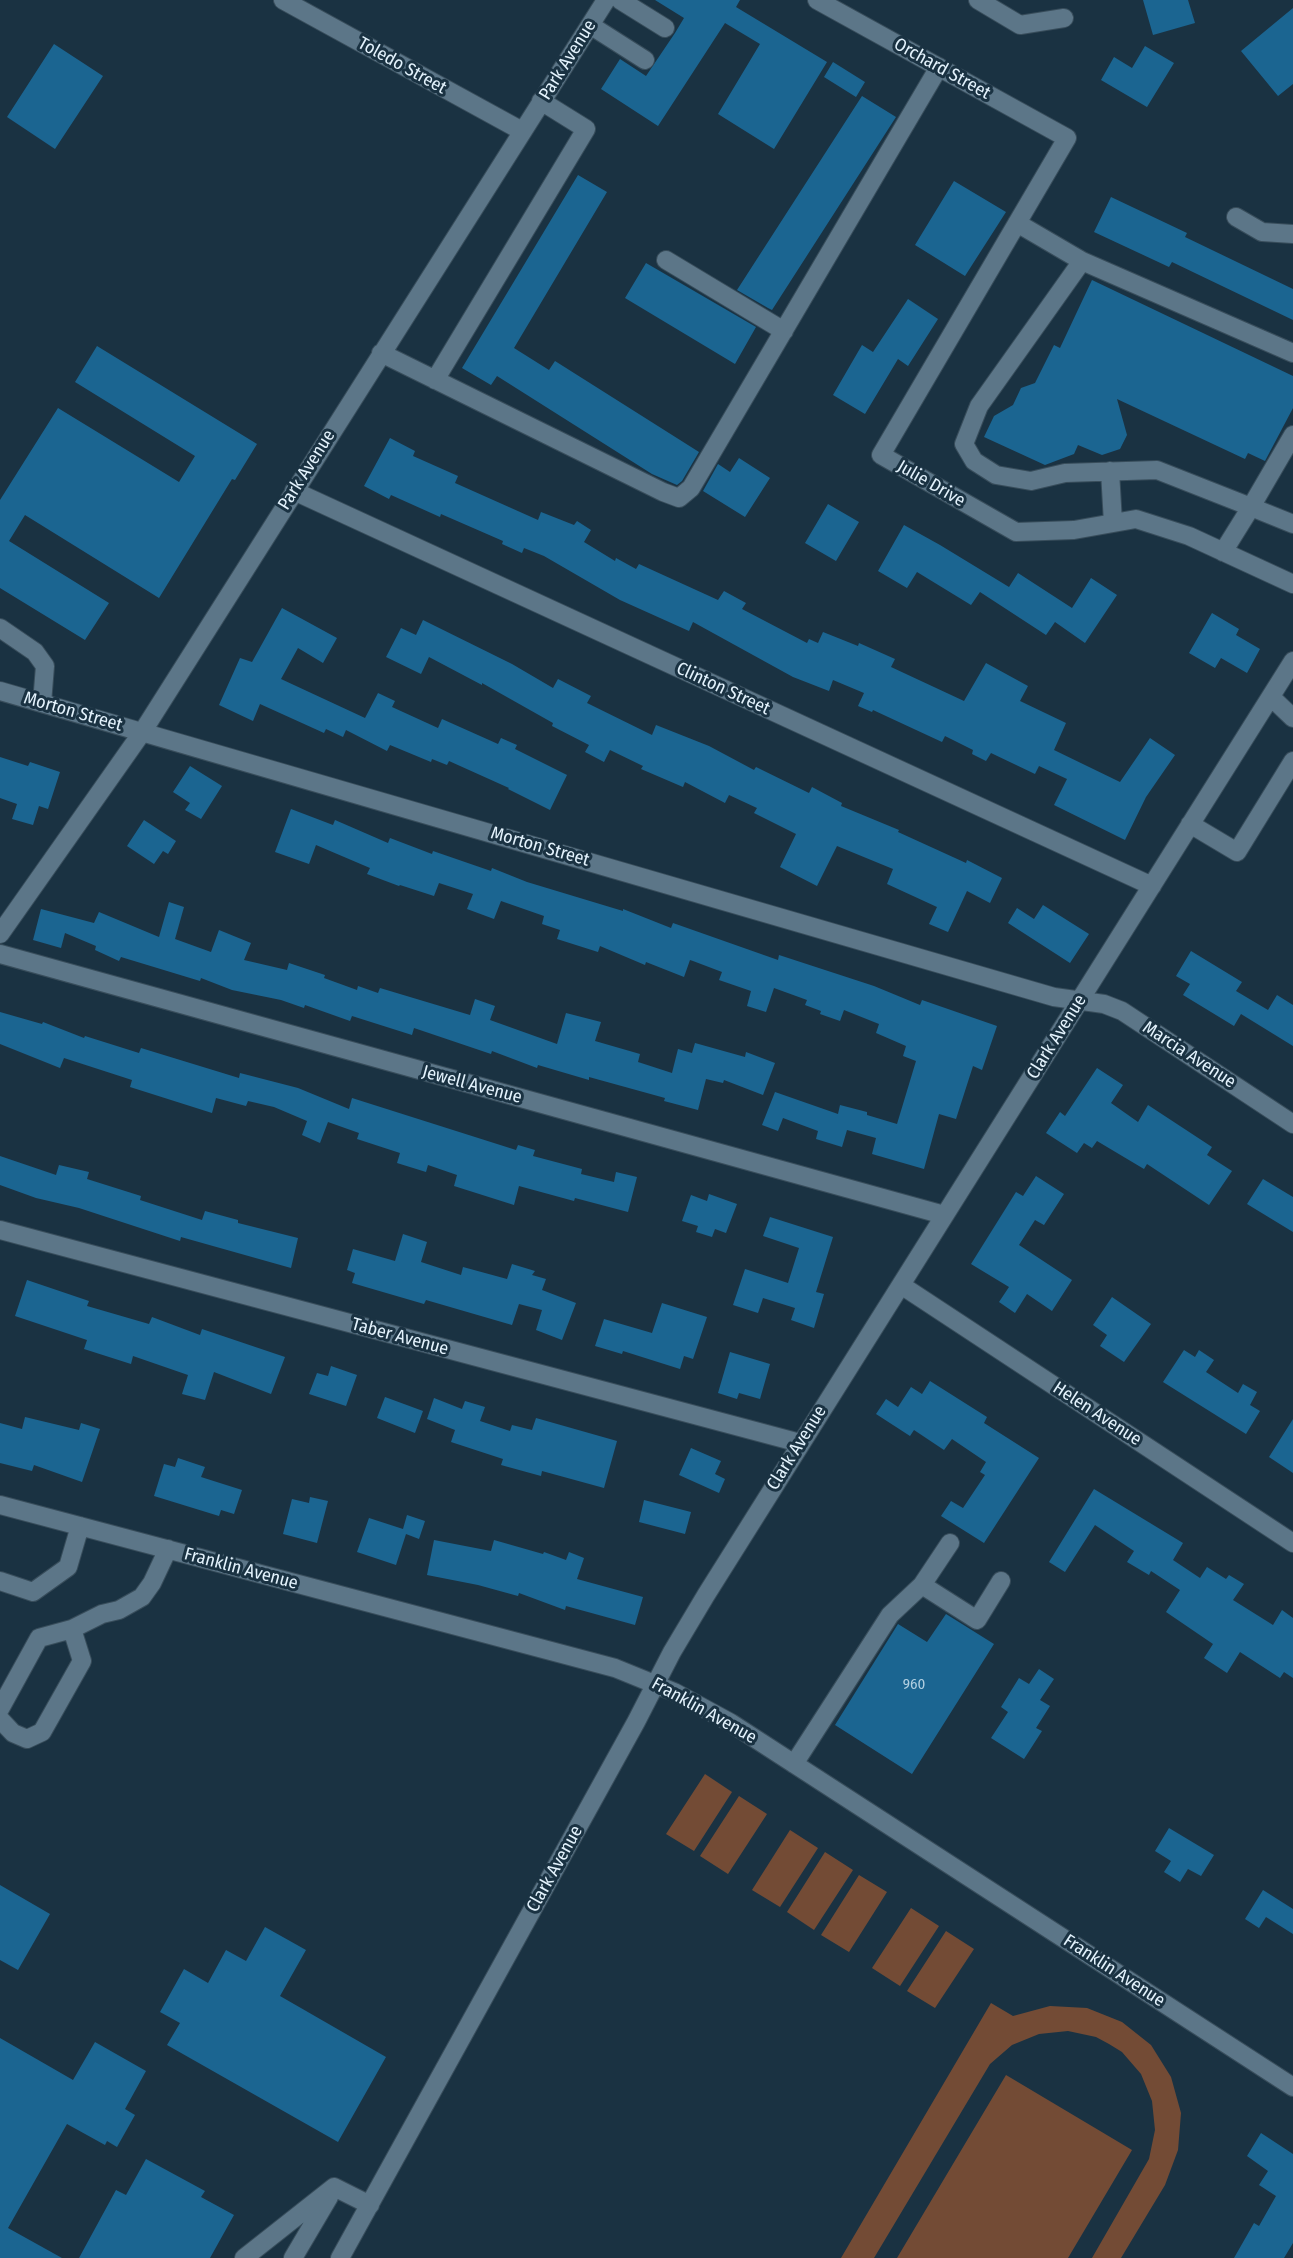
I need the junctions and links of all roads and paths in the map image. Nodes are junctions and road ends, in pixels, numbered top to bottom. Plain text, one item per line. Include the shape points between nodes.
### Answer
1 (283, 0) edge
2 (606, 0) edge
3 (620, 0) edge
4 (817, 0) edge
5 (978, 0) edge
6 (1064, 18) dead end
7 (590, 25) junction
8 (665, 28) dead end
9 (645, 60) dead end
10 (939, 67) junction
11 (542, 102) junction
12 (522, 131) junction
13 (1067, 138) joint
14 (1236, 217) dead end
15 (1017, 223) junction
16 (1293, 234) edge
17 (666, 260) dead end
18 (1082, 261) junction
19 (784, 331) junction
20 (381, 353) junction
21 (1293, 353) edge
22 (435, 380) junction
23 (1293, 435) edge
24 (1110, 471) junction
25 (294, 491) junction
26 (1251, 507) junction
27 (1113, 523) junction
28 (1293, 524) edge
29 (1223, 552) junction
30 (1293, 584) edge
31 (0, 628) edge
32 (1293, 661) edge
33 (0, 692) edge
34 (1271, 696) junction
35 (42, 703) junction
36 (1293, 718) edge
37 (143, 731) junction
38 (1293, 761) edge
39 (1190, 824) junction
40 (1152, 886) junction
41 (0, 934) edge
42 (0, 954) edge
43 (1079, 1001) junction
44 (1293, 1124) edge
45 (944, 1215) junction
46 (0, 1230) edge
47 (900, 1285) junction
48 (800, 1443) junction
49 (0, 1505) edge
50 (80, 1526) junction
51 (1293, 1543) edge
52 (950, 1544) dead end
53 (168, 1550) junction
54 (0, 1581) edge
55 (1001, 1581) dead end
56 (922, 1585) junction
57 (72, 1629) junction
58 (656, 1684) junction
59 (0, 1709) edge
60 (0, 1719) edge
61 (794, 1764) junction
62 (1293, 2087) edge
63 (334, 2187) junction
64 (370, 2205) junction
65 (244, 2258) edge
66 (293, 2258) edge
67 (340, 2258) edge

1 - 12 street, Toledo Street
2 - 7 street, Park Avenue
3 - 8 street
4 - 10 street, Orchard Street
5 - 6 street via 1020,24
7 - 9 street
7 - 11 street, Park Avenue
10 - 13 street, Orchard Street
10 - 19 street
11 - 12 street, Park Avenue
11 - 22 street via 586,129
12 - 20 street, Park Avenue
13 - 15 street, Julie Drive
14 - 16 street via 1262,232
15 - 18 street
15 - 27 street, Julie Drive via 881,455 1016,532 1074,530
17 - 19 street
18 - 21 street
18 - 24 street via 980,406 964,444 974,461 996,475 1031,481 1065,473
19 - 22 street via 692,488 679,498
20 - 22 street
20 - 25 street, Park Avenue
23 - 26 street
24 - 26 street via 1157,470
24 - 27 street
25 - 37 street, Park Avenue
25 - 40 street, Clinton Street
26 - 28 street
26 - 29 street
27 - 29 street, Julie Drive via 1136,519
29 - 30 street, Julie Drive
31 - 35 street via 35,652 45,666
32 - 34 street, Clark Avenue
33 - 35 street, Morton Street
34 - 36 street
34 - 39 street, Clark Avenue
35 - 37 street, Morton Street
37 - 41 street, Park Avenue
37 - 43 street, Morton Street via 1054,997
38 - 39 street via 1237,852
39 - 40 street, Clark Avenue
40 - 43 street, Clark Avenue
42 - 45 street, Jewell Avenue
43 - 44 street, Marcia Avenue via 1122,1011
43 - 45 street, Clark Avenue
45 - 47 street, Clark Avenue
46 - 48 street, Taber Avenue
47 - 48 street, Clark Avenue
47 - 51 street, Helen Avenue
48 - 58 street, Clark Avenue
49 - 50 street, Franklin Avenue
50 - 53 street, Franklin Avenue
50 - 54 street via 68,1568 33,1592
52 - 56 street
53 - 57 street via 142,1597
53 - 58 street, Franklin Avenue via 615,1668
55 - 56 street via 977,1620
56 - 61 street via 890,1615
57 - 59 street via 39,1638
57 - 60 street via 82,1661 42,1732 27,1739
58 - 61 street, Franklin Avenue via 709,1710
58 - 64 street, Clark Avenue
61 - 62 street, Franklin Avenue
63 - 64 street
63 - 65 street
63 - 66 street
64 - 67 street, Clark Avenue

